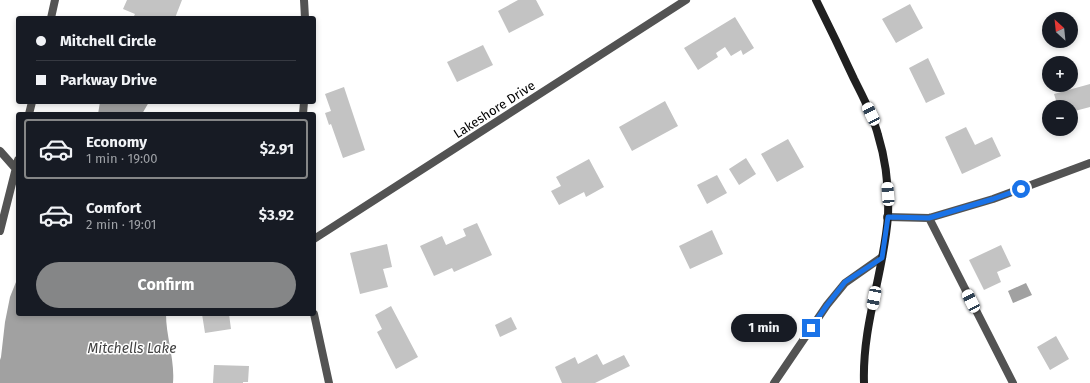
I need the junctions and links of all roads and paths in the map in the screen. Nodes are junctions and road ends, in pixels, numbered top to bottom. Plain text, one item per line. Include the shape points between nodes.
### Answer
1 (56, 0) edge
2 (304, 0) edge
3 (686, 0) edge
4 (816, 0) edge
5 (52, 16) edge
6 (305, 16) edge
7 (0, 151) edge
8 (16, 163) edge
9 (1090, 163) edge
10 (16, 168) edge
11 (888, 217) junction
12 (929, 218) junction
13 (0, 231) edge
14 (316, 238) edge
15 (882, 258) junction
16 (314, 316) edge
17 (329, 383) edge
18 (774, 383) edge
19 (864, 383) edge
20 (1013, 383) edge

1 - 5 street
2 - 6 street
3 - 14 street, Lakeshore Drive
4 - 11 street via 871,114 878,134 887,176
7 - 8 street
9 - 12 street via 993,199
10 - 13 street
11 - 12 street
11 - 15 street
12 - 20 street
15 - 18 street via 845,282
15 - 19 street via 866,338
16 - 17 street

